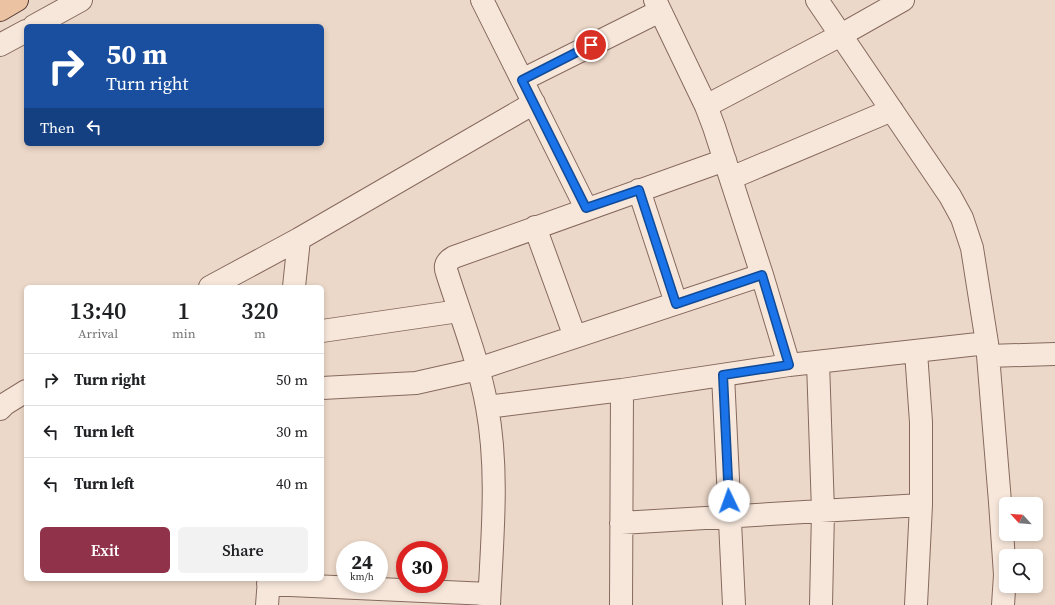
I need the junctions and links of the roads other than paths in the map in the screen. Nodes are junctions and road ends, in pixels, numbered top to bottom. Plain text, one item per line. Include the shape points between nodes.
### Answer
1 (17, 0) edge
2 (81, 0) edge
3 (482, 0) edge
4 (817, 0) edge
5 (903, 0) edge
6 (658, 5) edge
7 (0, 10) edge
8 (38, 24) edge
9 (24, 32) edge
10 (841, 34) junction
11 (0, 45) edge
12 (522, 80) junction
13 (534, 103) junction
14 (706, 106) junction
15 (892, 110) junction
16 (728, 169) junction
17 (639, 190) junction
18 (586, 208) junction
19 (535, 227) junction
20 (299, 239) junction
21 (762, 275) junction
22 (214, 285) edge
23 (294, 285) edge
24 (676, 304) junction
25 (459, 311) junction
26 (324, 331) edge
27 (575, 337) junction
28 (988, 350) junction
29 (916, 352) junction
30 (1055, 354) edge
31 (818, 362) junction
32 (789, 365) junction
33 (478, 369) junction
34 (723, 375) junction
35 (324, 388) edge
36 (622, 390) junction
37 (24, 392) edge
38 (487, 407) junction
39 (0, 409) edge
40 (921, 506) junction
41 (823, 511) junction
42 (729, 517) junction
43 (621, 523) junction
44 (268, 589) edge
45 (489, 599) edge
46 (621, 605) edge
47 (734, 605) edge
48 (821, 605) edge
49 (916, 605) edge
50 (1003, 605) edge

1 - 7 main road
2 - 8 street
3 - 12 street
4 - 10 street
5 - 10 street
6 - 12 street
6 - 14 street
9 - 11 street
10 - 14 street
10 - 15 street
12 - 13 street
13 - 18 street
13 - 20 street
14 - 16 street
15 - 16 street
15 - 28 street via 950,196 968,233 975,259
16 - 17 street
16 - 21 street
17 - 18 street
17 - 24 street
18 - 19 street
19 - 25 street via 449,259 445,268
19 - 27 street
20 - 22 street
20 - 23 street
21 - 24 street
21 - 32 street
24 - 27 street
25 - 26 street
25 - 33 street
27 - 33 street
28 - 29 street
28 - 30 street
28 - 50 street via 1004,560
29 - 31 street
29 - 40 street via 921,422
31 - 32 street
31 - 41 street
32 - 34 street
33 - 35 street via 416,383
33 - 38 street
34 - 36 street
34 - 42 street
36 - 38 street
36 - 43 street
37 - 39 street
38 - 45 street via 494,472
40 - 41 street
40 - 49 street
41 - 42 street
41 - 48 street
42 - 43 street
42 - 47 street
43 - 46 street
44 - 45 street

